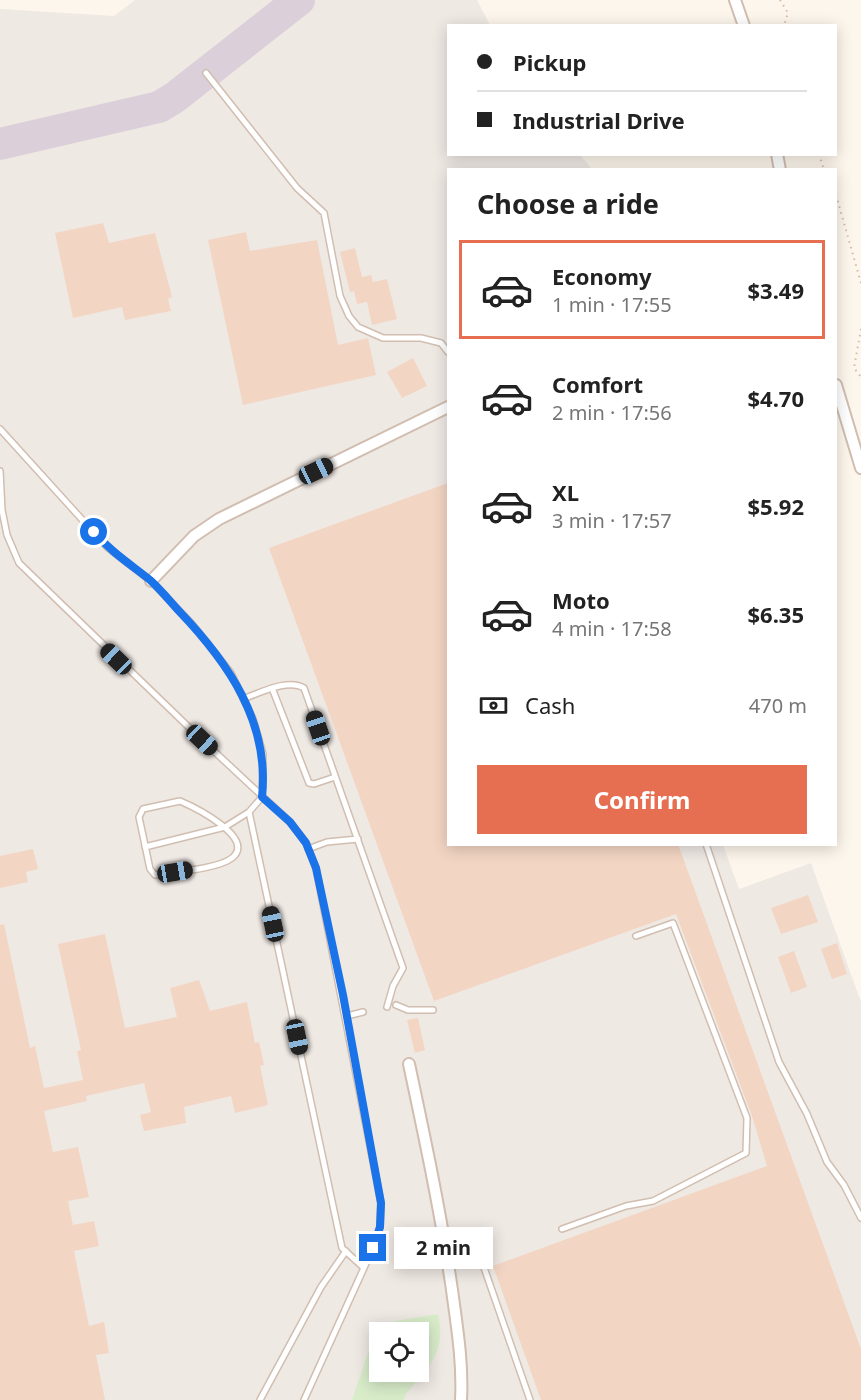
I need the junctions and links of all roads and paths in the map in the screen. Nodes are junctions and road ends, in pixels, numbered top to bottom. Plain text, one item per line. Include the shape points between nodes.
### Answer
1 (735, 0) edge
2 (780, 0) edge
3 (743, 24) edge
4 (785, 24) edge
5 (206, 73) dead end
6 (837, 199) edge
7 (861, 283) edge
8 (861, 329) edge
9 (447, 351) edge
10 (861, 377) edge
11 (837, 388) edge
12 (447, 407) edge
13 (0, 429) edge
14 (861, 468) edge
15 (0, 471) edge
16 (151, 581) junction
17 (272, 688) junction
18 (245, 698) junction
19 (335, 777) junction
20 (262, 797) junction
21 (249, 812) junction
22 (225, 827) junction
23 (358, 839) junction
24 (707, 846) edge
25 (145, 847) junction
26 (308, 849) junction
27 (636, 936) dead end
28 (396, 1005) dead end
29 (387, 1007) dead end
30 (433, 1010) dead end
31 (363, 1012) dead end
32 (347, 1016) junction
33 (409, 1064) dead end
34 (861, 1218) edge
35 (562, 1229) dead end
36 (346, 1251) junction
37 (480, 1257) dead end
38 (364, 1268) junction
39 (260, 1400) edge
40 (304, 1400) edge
41 (461, 1400) edge
42 (530, 1400) edge

1 - 3 street
2 - 4 path via 788,13
5 - 9 lane via 297,188 324,213 340,296 358,327 383,338 421,338 441,343
6 - 7 path
8 - 10 path via 854,358 854,368
11 - 14 street
12 - 16 street via 219,519 194,536
13 - 16 lane via 107,547
15 - 20 lane via 4,518 19,563
16 - 18 lane via 216,652
17 - 18 lane
17 - 19 lane via 304,688
17 - 19 lane via 309,783
18 - 20 lane via 263,754
19 - 23 lane
20 - 21 lane
20 - 26 lane via 290,822
21 - 22 lane
21 - 36 lane via 342,1248
22 - 25 lane
22 - 25 lane via 180,801 143,809 139,817
22 - 25 lane via 237,841 238,849 232,858 218,864 154,875
23 - 26 lane via 327,842
23 - 29 lane via 403,968
24 - 34 lane via 778,1062 807,1114 827,1162
26 - 32 lane via 316,868
27 - 35 lane via 674,923 747,1118 746,1153 653,1201 626,1206
28 - 30 lane via 408,1010
31 - 32 lane
32 - 38 lane via 381,1203 380,1227
33 - 41 street via 446,1249 459,1344
36 - 38 lane
36 - 39 lane via 321,1287
37 - 42 lane
38 - 40 lane

